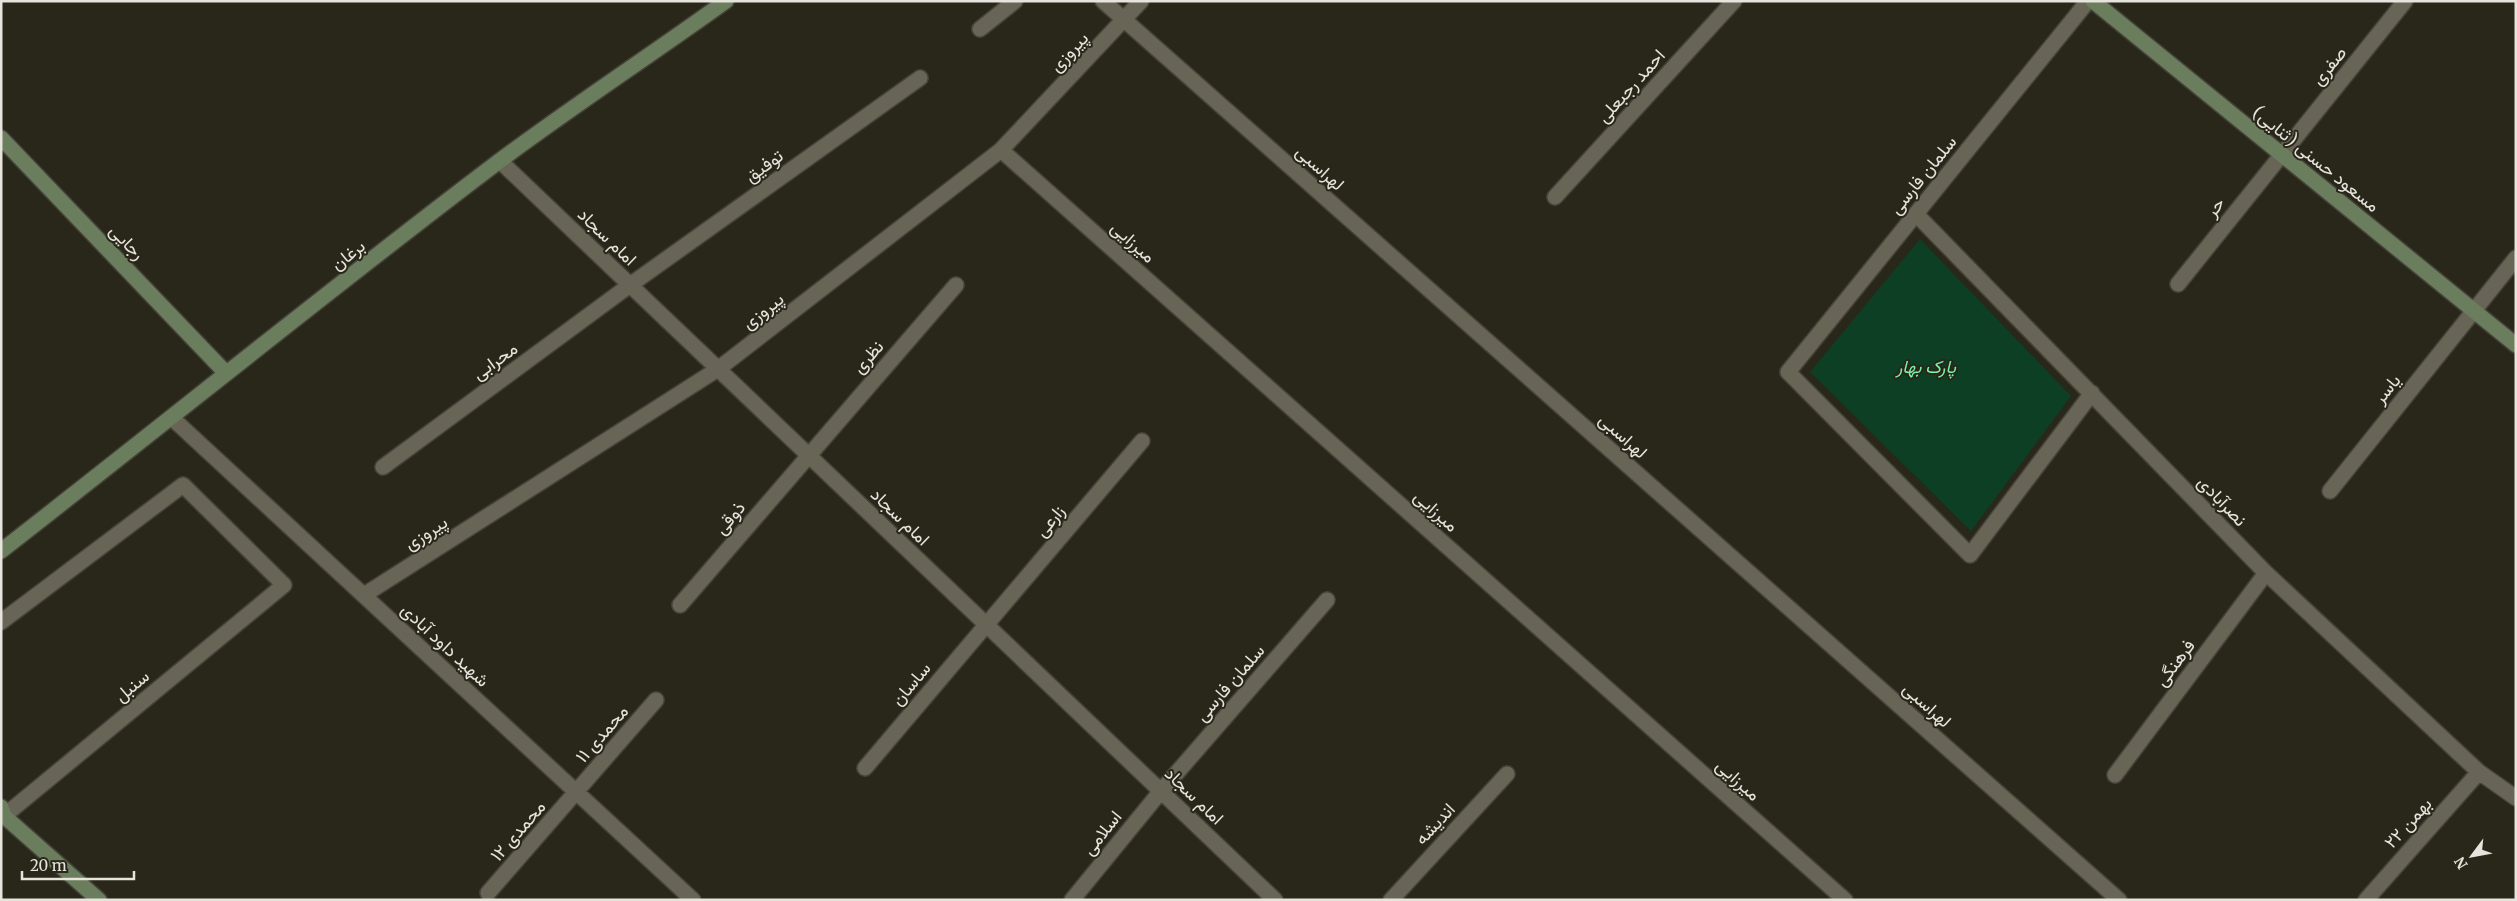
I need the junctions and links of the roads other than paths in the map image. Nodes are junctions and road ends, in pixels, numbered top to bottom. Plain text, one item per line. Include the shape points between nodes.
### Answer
1 (726, 1) edge
2 (1015, 1) edge
3 (1103, 1) edge
4 (1141, 1) edge
5 (1734, 1) edge
6 (2088, 1) edge
7 (2093, 1) edge
8 (2405, 1) edge
9 (1124, 20) junction
10 (980, 29) dead end
11 (920, 78) dead end
12 (1, 138) edge
13 (1001, 150) junction
14 (2282, 155) junction
15 (500, 161) junction
16 (1555, 197) dead end
17 (1916, 214) junction
18 (2516, 258) edge
19 (2178, 284) dead end
20 (630, 285) junction
21 (956, 285) dead end
22 (2473, 311) junction
23 (2516, 345) edge
24 (718, 369) junction
25 (226, 373) junction
26 (2092, 393) junction
27 (172, 418) junction
28 (1142, 442) dead end
29 (808, 455) junction
30 (383, 467) dead end
31 (2330, 491) dead end
32 (1, 551) edge
33 (2266, 573) junction
34 (364, 595) junction
35 (1327, 600) dead end
36 (680, 605) dead end
37 (1, 622) edge
38 (986, 625) junction
39 (656, 700) dead end
40 (865, 768) dead end
41 (2479, 772) junction
42 (1507, 774) dead end
43 (2115, 775) dead end
44 (1161, 791) junction
45 (577, 792) junction
46 (2516, 798) edge
47 (2, 815) edge
48 (488, 893) dead end
49 (99, 900) edge
50 (693, 900) edge
51 (1072, 900) edge
52 (1275, 900) edge
53 (1390, 900) edge
54 (1845, 900) edge
55 (2119, 900) edge
56 (2366, 900) edge

1 - 15 main road, برغان
2 - 10 street
3 - 9 street, لهراسبی
4 - 9 street, پیروزی
5 - 16 street, احمد رجبعلی
6 - 17 street, سلمان فارسی
7 - 14 main road, مسعود حسنی (ثنایی)
8 - 14 street, صفری
9 - 13 street, پیروزی
9 - 55 street, لهراسبی
11 - 20 street, توفیق
12 - 25 main road, رجایی
13 - 24 street, پیروزی
13 - 54 street, میرزایی
14 - 19 street, حر
14 - 22 main road, مسعود حسنی (ثنایی)
15 - 20 street, امام سجاد
15 - 25 main road, برغان
17 - 26 street, نصرآبادی
17 - 26 street, سلمان فارسی via 1788,372 1970,555
18 - 22 street, یاسر
20 - 24 street, امام سجاد
20 - 30 street, محرابی
21 - 29 street, نظری
22 - 23 main road, مسعود حسنی (ثنایی)
22 - 31 street, یاسر
24 - 29 street, امام سجاد
24 - 34 street, پیروزی
25 - 27 main road, برغان
26 - 33 street, نصرآبادی
27 - 32 main road, برغان
27 - 34 street, شهید داود آبادی
28 - 38 street, زارعی
29 - 36 street, ذوقی
29 - 38 street, امام سجاد
33 - 41 street, نصرآبادی
33 - 43 street, فرهنگی
34 - 45 street, شهید داود آبادی
35 - 44 street, سلمان فارسی
37 - 47 street, سنبل via 183,485 284,585
38 - 40 street, ساسان
38 - 44 street, امام سجاد
39 - 45 street, محمدی ۱۱
41 - 46 street, نصرآبادی
41 - 56 street, ۲۲ بهمن
42 - 53 street, اندیشه
44 - 51 street, اسلامی
44 - 52 street, امام سجاد
45 - 48 street, محمدی ۱۲
45 - 50 street, شهید داود آبادی
47 - 49 main road

